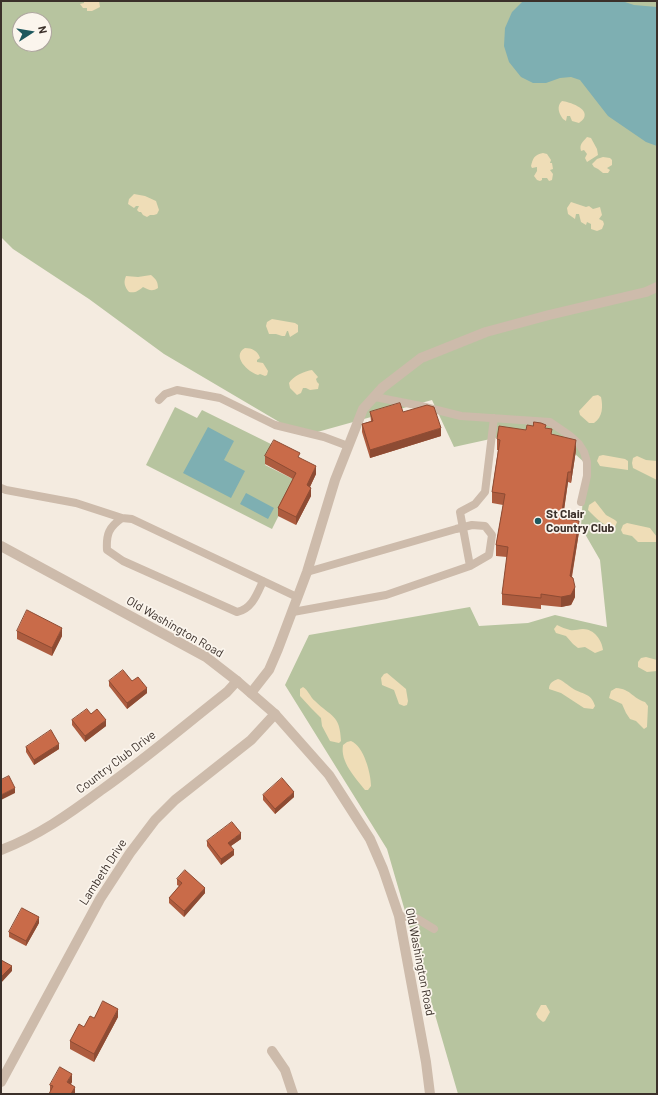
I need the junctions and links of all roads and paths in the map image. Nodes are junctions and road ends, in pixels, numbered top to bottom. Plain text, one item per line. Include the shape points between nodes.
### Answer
1 (657, 287) edge
2 (374, 396) junction
3 (159, 400) dead end
4 (494, 418) junction
5 (348, 446) junction
6 (1, 488) edge
7 (581, 502) dead end
8 (122, 518) junction
9 (462, 528) junction
10 (1, 546) edge
11 (470, 566) junction
12 (307, 572) junction
13 (263, 581) junction
14 (297, 598) junction
15 (293, 612) junction
16 (237, 681) junction
17 (251, 693) junction
18 (275, 714) junction
19 (1, 850) edge
20 (399, 916) junction
21 (434, 930) dead end
22 (272, 1051) dead end
23 (1, 1082) edge
24 (293, 1094) edge
25 (430, 1094) edge

1 - 2 street via 646,292 486,332 421,358
2 - 4 lane via 461,416
2 - 5 street via 363,409
3 - 5 lane via 165,394 177,390 220,398 275,425 324,437
4 - 7 lane via 550,422 579,444 587,462 587,476
4 - 9 lane via 485,492 475,504 460,512
5 - 12 street
6 - 8 lane via 76,503
8 - 13 lane via 132,519
8 - 13 lane via 114,524 106,537 107,550 123,561 236,612 243,611 253,602
9 - 11 lane
9 - 11 lane via 472,525 485,526 492,535 489,555
9 - 12 lane
10 - 16 street, Old Washington Road via 206,658
11 - 15 lane via 386,594
12 - 14 street
13 - 14 lane
14 - 15 street
15 - 17 street via 269,670
16 - 17 street, Old Washington Road
16 - 19 street, Country Club Drive via 227,692 117,779 71,812 46,829
17 - 18 street, Old Washington Road
18 - 20 street, Old Washington Road via 328,775 370,839
18 - 23 street, Lambeth Drive via 251,740 175,800 155,820 130,853 100,899
20 - 21 lane via 416,918
20 - 25 street, Old Washington Road
22 - 24 street via 285,1070

